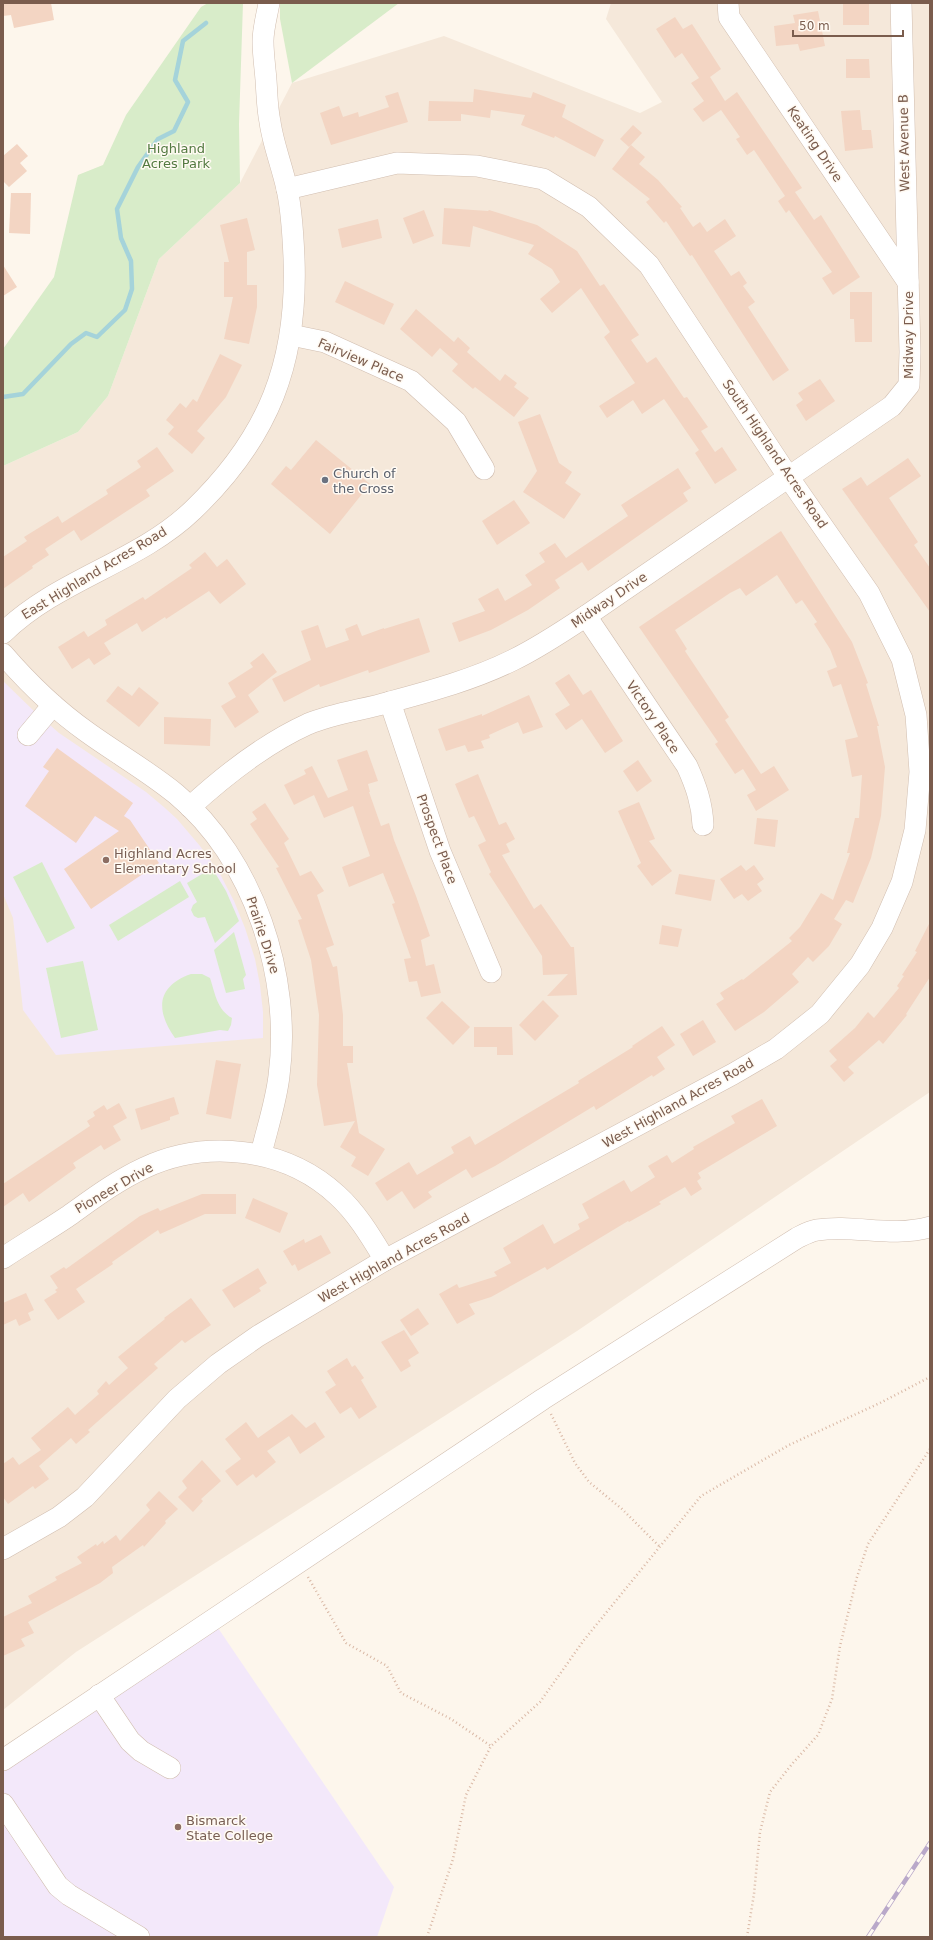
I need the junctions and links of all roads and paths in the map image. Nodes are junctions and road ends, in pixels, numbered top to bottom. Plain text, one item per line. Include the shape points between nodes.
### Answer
1 (269, 3) edge
2 (728, 3) edge
3 (901, 3) edge
4 (287, 189) junction
5 (908, 282) junction
6 (291, 335) junction
7 (484, 468) dead end
8 (789, 478) junction
9 (586, 616) junction
10 (3, 632) edge
11 (3, 654) edge
12 (390, 702) junction
13 (53, 705) junction
14 (28, 735) dead end
15 (190, 807) junction
16 (703, 825) dead end
17 (491, 972) dead end
18 (820, 1014) joint
19 (261, 1154) junction
20 (930, 1227) edge
21 (3, 1258) edge
22 (385, 1260) junction
23 (930, 1377) edge
24 (543, 1399) junction
25 (930, 1449) edge
26 (660, 1546) junction
27 (3, 1550) edge
28 (300, 1563) junction
29 (99, 1695) junction
30 (491, 1746) junction
31 (3, 1760) edge
32 (170, 1768) dead end
33 (3, 1804) edge
34 (139, 1937) edge
35 (427, 1937) edge
36 (747, 1937) edge

1 - 4 street, East Highland Acres Road via 263,41 270,122
2 - 5 street, Keating Drive via 729,17
3 - 5 street, West Avenue B
4 - 6 street, East Highland Acres Road via 293,222 295,280
4 - 8 street, South Highland Acres Road via 397,163 477,166 543,179 589,207 649,265
5 - 8 street, Midway Drive via 909,385 892,406
6 - 7 street, Fairview Place via 325,342 411,381 456,422
6 - 10 street, East Highland Acres Road via 282,376 258,428 238,460 204,500 162,535 34,607
8 - 9 street, Midway Drive
8 - 18 street, South Highland Acres Road via 869,593 902,659 916,715 920,772 916,830 902,882 882,928 860,965
9 - 12 street, Midway Drive via 534,649 497,667 470,678
9 - 16 street, Victory Place via 687,766 697,787
11 - 13 street, Prairie Drive
12 - 15 street, Midway Drive via 307,725 257,752
12 - 17 street, Prospect Place via 440,851
13 - 14 street
13 - 15 street, Prairie Drive via 86,732 166,786
15 - 19 street, Prairie Drive via 218,840 249,890 263,925 278,982 281,1029 279,1076
18 - 22 street, West Highland Acres Road via 776,1049 733,1074
19 - 21 street, Pioneer Drive via 217,1151 170,1158 143,1168
19 - 22 street, Pioneer Drive via 301,1170 336,1194 358,1220
20 - 24 street via 889,1233 845,1229 816,1230 797,1238
22 - 27 street, West Highland Acres Road via 258,1336 218,1364 158,1417 85,1497 59,1517
23 - 26 path via 789,1445 701,1496
24 - 26 path via 575,1463 589,1482 622,1509
24 - 28 street
25 - 36 path via 868,1544 840,1646 832,1699 818,1735 770,1792 760,1832
26 - 30 path via 584,1640 540,1702
28 - 29 street
28 - 30 path via 346,1643 387,1666 401,1692 451,1719
29 - 31 street
29 - 32 street via 130,1741 148,1756
30 - 35 path via 466,1795 453,1858
33 - 34 street via 58,1886

